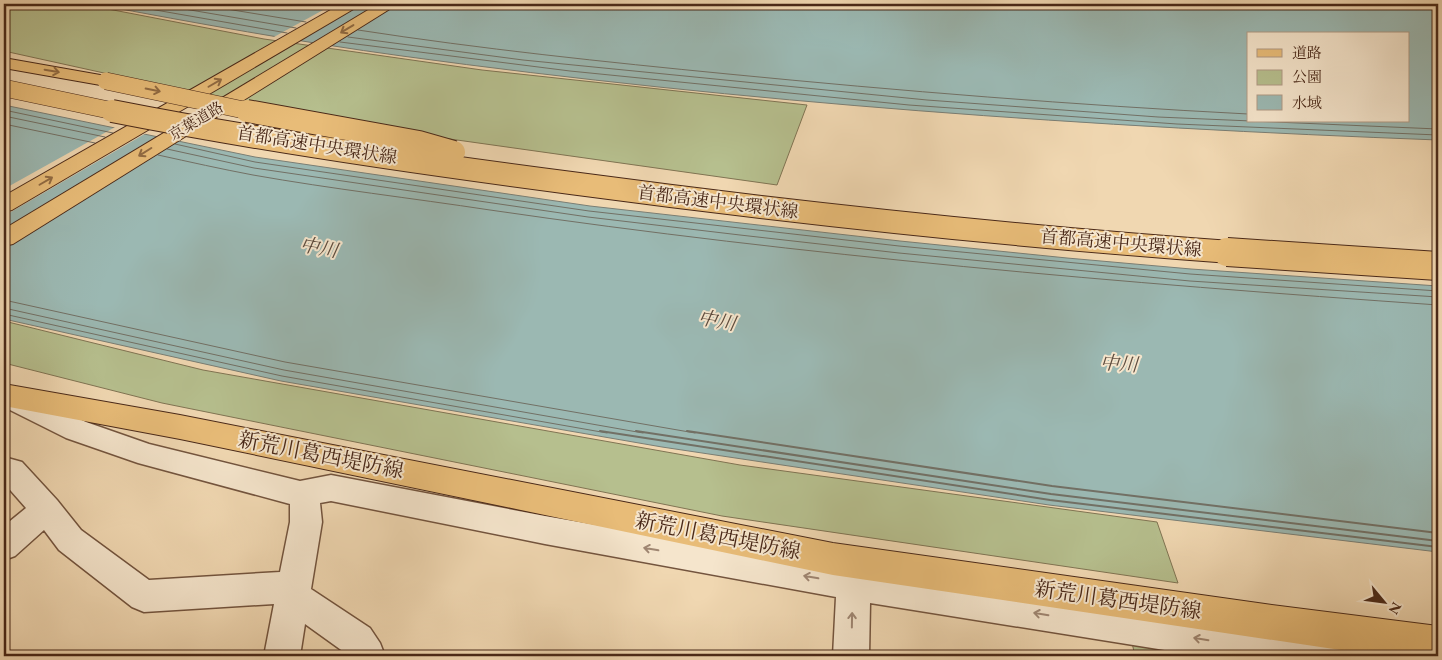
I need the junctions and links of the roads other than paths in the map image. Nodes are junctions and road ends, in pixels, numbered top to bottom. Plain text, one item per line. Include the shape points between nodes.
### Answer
1 (352, 4) edge
2 (388, 4) edge
3 (4, 63) edge
4 (4, 76) edge
5 (4, 88) edge
6 (4, 99) edge
7 (278, 140) junction
8 (482, 159) junction
9 (4, 205) edge
10 (4, 239) edge
11 (1438, 252) edge
12 (1438, 266) edge
13 (4, 395) edge
14 (4, 469) edge
15 (300, 494) junction
16 (46, 509) junction
17 (4, 546) edge
18 (853, 584) junction
19 (294, 592) junction
20 (1438, 645) edge
21 (282, 656) edge
22 (367, 656) edge
23 (851, 656) edge
24 (1336, 656) edge

9 -> 1 main road, 京葉道路
2 -> 10 main road, 京葉道路
3 -> 8 main road, bridge via 419,142
4 - 8 main road, 首都高速中央環状線 via 210,117
5 - 7 main road, 首都高速中央環状線, bridge
6 - 7 main road, bridge via 159,129 228,138
7 - 12 main road, 首都高速中央環状線, bridge via 773,210 1118,244
8 - 11 main road, 首都高速中央環状線 via 772,197 1002,220 1222,239
13 - 15 street via 76,430 148,455
13 - 20 main road, 新荒川葛西堤防線 via 180,427 833,559
14 - 16 street via 11,471
18 -> 15 street via 545,530 331,488
15 - 19 street via 305,504 306,522
16 - 17 street
16 - 19 street via 70,540 144,596
23 -> 18 street
24 -> 18 street via 1272,650
19 - 21 street
19 - 22 street via 357,640

